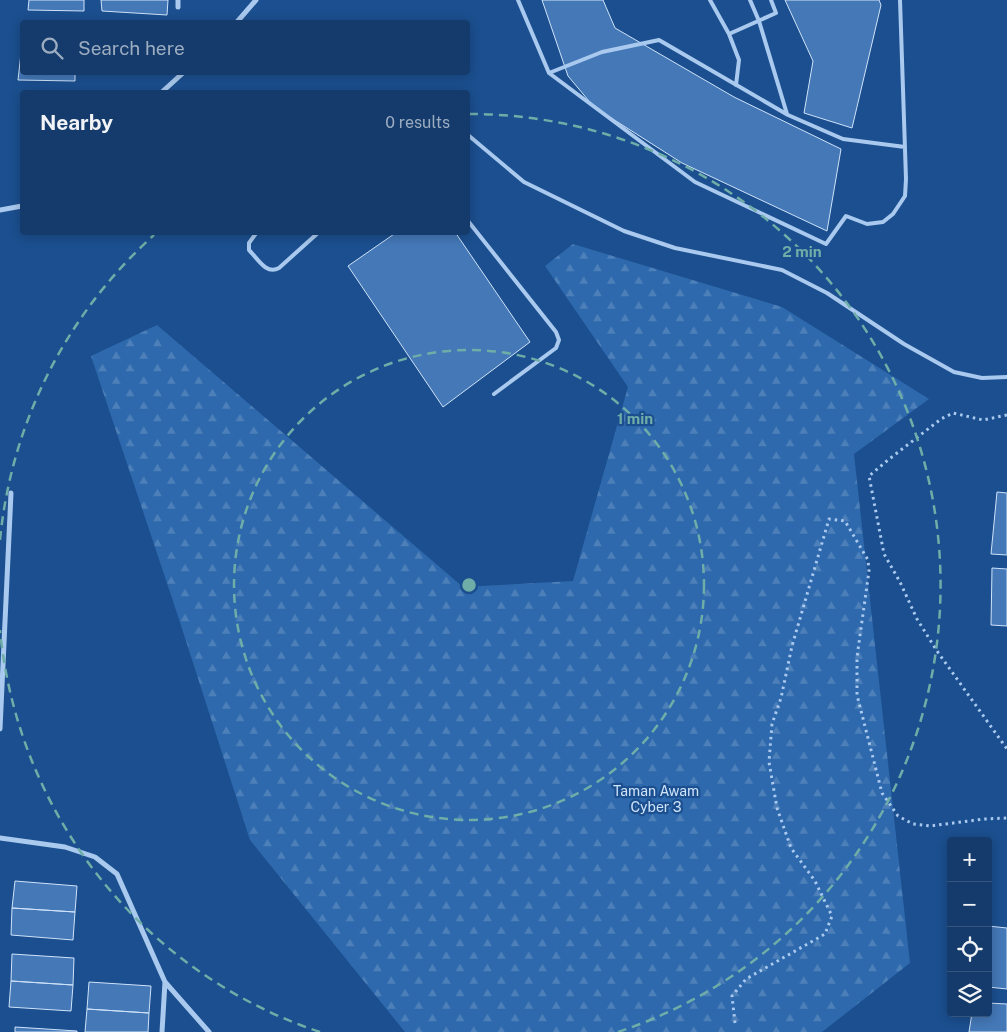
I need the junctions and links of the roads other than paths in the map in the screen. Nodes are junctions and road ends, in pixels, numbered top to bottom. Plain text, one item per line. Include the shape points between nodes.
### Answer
1 (178, 0) edge
2 (256, 0) edge
3 (518, 0) edge
4 (710, 0) edge
5 (750, 0) edge
6 (770, 0) edge
7 (900, 0) edge
8 (178, 7) dead end
9 (239, 20) edge
10 (759, 21) junction
11 (728, 34) junction
12 (549, 73) junction
13 (181, 75) edge
14 (736, 85) junction
15 (164, 90) edge
16 (788, 115) junction
17 (470, 137) edge
18 (905, 147) junction
19 (20, 206) edge
20 (0, 210) edge
21 (470, 224) edge
22 (255, 235) edge
23 (316, 235) edge
24 (1007, 376) edge
25 (494, 394) dead end
26 (11, 494) dead end
27 (0, 729) edge
28 (0, 838) edge
29 (164, 982) junction
30 (162, 1032) edge
31 (208, 1032) edge

1 - 8 street
2 - 9 street
3 - 12 lane
4 - 11 lane
5 - 10 lane
6 - 10 lane via 776,13
7 - 18 lane
10 - 11 lane
10 - 16 lane
11 - 14 lane via 739,60
12 - 14 lane via 602,52 659,40
12 - 18 lane via 695,182 826,244 846,216 867,224 883,222 893,214 905,196
13 - 15 street
14 - 16 lane
16 - 18 lane via 843,140
17 - 24 lane via 524,182 624,231 675,248 782,270 827,293 904,344 954,372 982,378
19 - 20 street
21 - 25 lane via 559,340 556,348
22 - 23 lane via 249,250 267,269 274,270
26 - 27 street
28 - 29 street via 65,847 95,858 117,874
29 - 30 street
29 - 31 street

